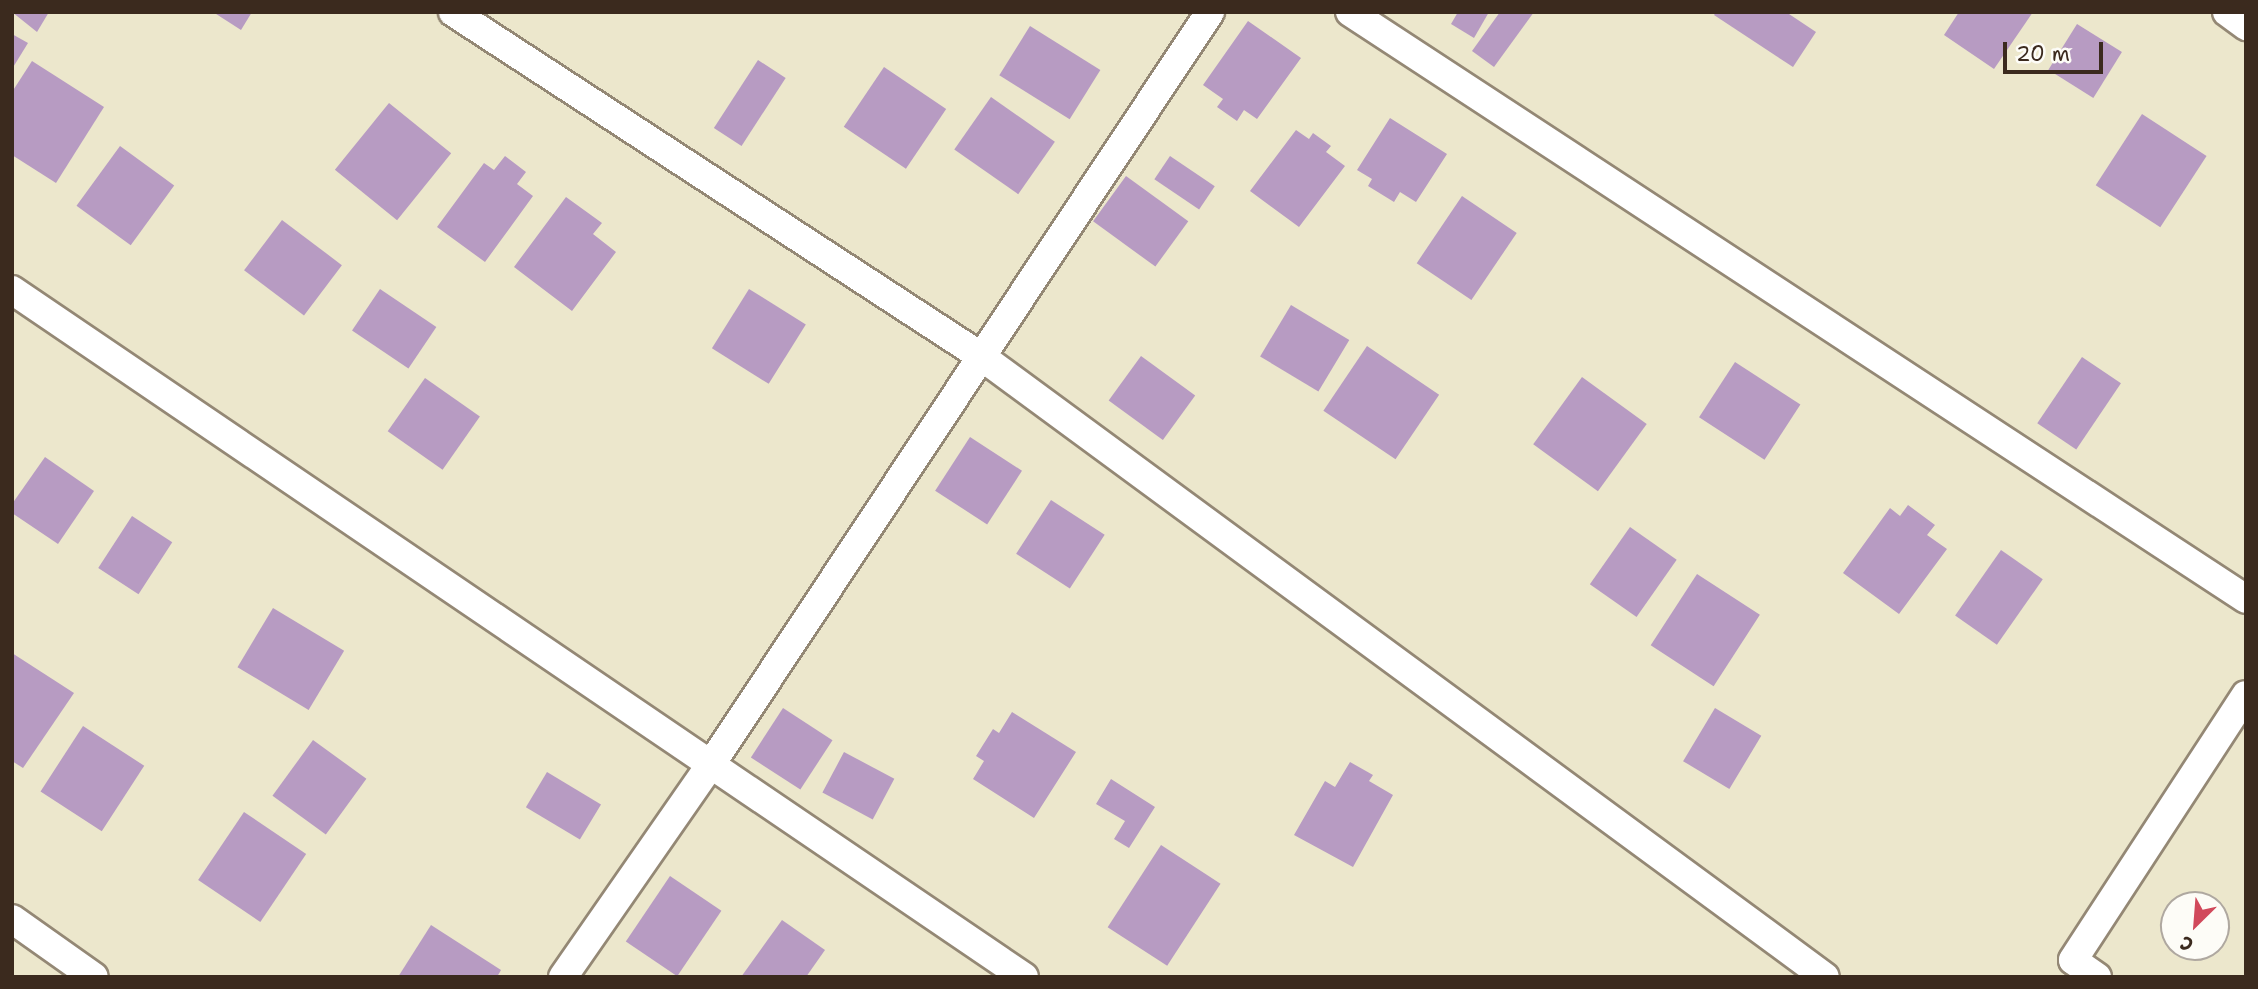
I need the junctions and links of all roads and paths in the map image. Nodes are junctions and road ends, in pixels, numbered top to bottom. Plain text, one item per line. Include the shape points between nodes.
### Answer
1 (453, 12) edge
2 (1210, 12) edge
3 (1350, 12) edge
4 (2227, 12) edge
5 (2246, 26) edge
6 (12, 290) edge
7 (982, 357) junction
8 (2246, 599) edge
9 (2246, 695) edge
10 (712, 763) junction
11 (12, 919) edge
12 (2068, 969) edge
13 (94, 977) edge
14 (563, 977) edge
15 (1024, 977) edge
16 (1825, 977) edge
17 (2097, 977) edge

1 - 7 street
2 - 7 street
3 - 8 street
4 - 5 street
6 - 10 street
7 - 10 street
7 - 16 street
9 - 12 street
10 - 14 street
10 - 15 street
11 - 13 street
12 - 17 street

